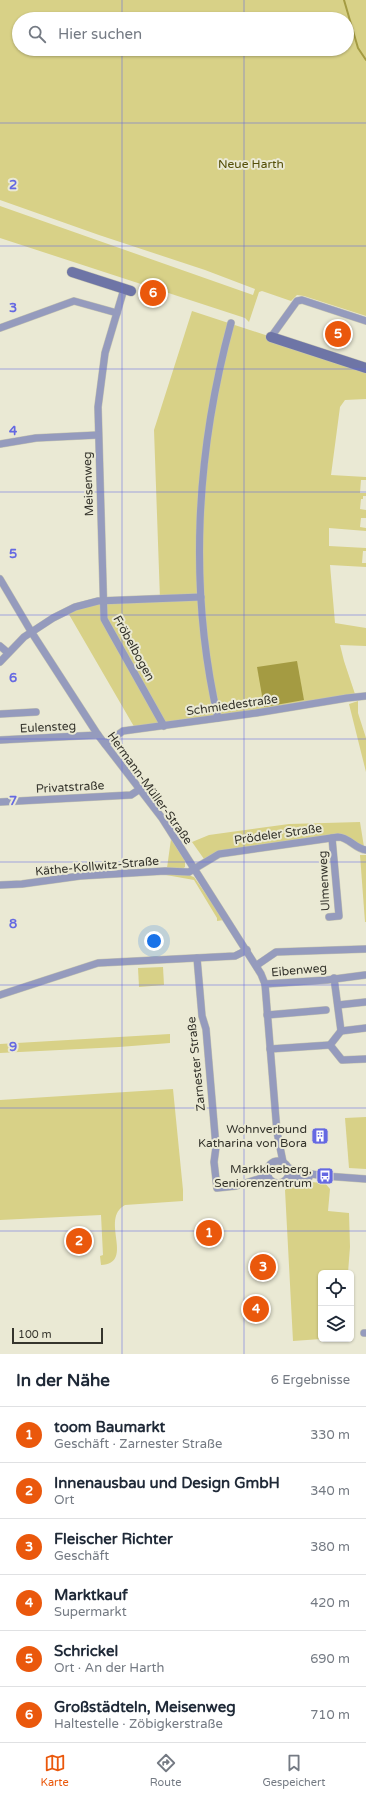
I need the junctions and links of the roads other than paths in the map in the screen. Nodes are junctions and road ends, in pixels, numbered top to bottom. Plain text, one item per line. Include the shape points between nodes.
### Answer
1 (72, 272) dead end
2 (127, 290) joint
3 (117, 313) junction
4 (366, 321) edge
5 (231, 323) dead end
6 (0, 328) edge
7 (271, 336) joint
8 (366, 368) edge
9 (98, 435) junction
10 (0, 444) edge
11 (0, 579) edge
12 (201, 597) junction
13 (104, 601) junction
14 (32, 633) junction
15 (0, 646) edge
16 (7, 652) junction
17 (0, 662) edge
18 (366, 696) edge
19 (36, 712) dead end
20 (0, 714) edge
21 (218, 718) junction
22 (164, 726) junction
23 (98, 735) junction
24 (0, 740) edge
25 (105, 744) junction
26 (140, 789) junction
27 (0, 802) edge
28 (332, 838) junction
29 (366, 850) edge
30 (195, 869) junction
31 (0, 885) edge
32 (329, 917) dead end
33 (366, 949) edge
34 (247, 950) junction
35 (197, 958) junction
36 (256, 965) junction
37 (365, 975) dead end
38 (334, 978) junction
39 (265, 984) junction
40 (0, 995) edge
41 (366, 1002) edge
42 (338, 1004) junction
43 (326, 1010) dead end
44 (267, 1015) junction
45 (366, 1028) edge
46 (341, 1031) junction
47 (330, 1045) junction
48 (270, 1049) junction
49 (366, 1059) edge
50 (277, 1132) junction
51 (274, 1162) junction
52 (283, 1162) junction
53 (289, 1168) junction
54 (268, 1176) junction
55 (325, 1176) junction
56 (288, 1177) junction
57 (366, 1179) edge

1 - 2 main road
2 - 3 street, Meisenweg
3 - 6 street via 74,301
3 - 9 street, Meisenweg via 100,380
4 - 7 street via 302,300 297,301
5 - 12 street via 215,390 205,451 200,538
7 - 8 main road
9 - 10 street via 36,438
9 - 13 street, Meisenweg
11 - 14 street, Hermann-Müller-Straße
12 - 13 street, Fröbelbogen
12 - 21 street via 207,659
13 - 14 street via 67,610
13 - 22 street, Fröbelbogen via 104,619
14 - 16 street
14 - 23 street, Hermann-Müller-Straße
15 - 16 street
16 - 17 street
18 - 21 street, Schmiedestraße
19 - 20 street
21 - 22 street, Schmiedestraße
22 - 25 street, Schmiedestraße via 123,731
23 - 24 street, Eulensteg
23 - 25 street, Hermann-Müller-Straße
25 - 26 street, Hermann-Müller-Straße
26 - 27 street, Privatstraße via 131,795
26 - 30 street, Hermann-Müller-Straße
28 - 29 street, Prödeler Straße via 344,838
28 - 30 street, Prödeler Straße via 219,854
28 - 32 street, Ulmenweg via 339,916
30 - 31 street, Käthe-Kollwitz-Straße via 188,872 80,876
30 - 34 street, Hermann-Müller-Straße
33 - 36 street via 276,952
34 - 35 street via 235,956
34 - 36 street, Hermann-Müller-Straße
35 - 40 street via 98,963
35 - 54 street, Zarnester Straße via 202,1016 206,1029 217,1188 236,1186
36 - 39 street, Hermann-Müller-Straße
37 - 38 street, Eibenweg
38 - 39 street, Eibenweg
38 - 42 street, Eibenweg
39 - 44 street, Hermann-Müller-Straße
41 - 42 street
42 - 46 street, Eibenweg
43 - 44 street
44 - 48 street, Hermann-Müller-Straße
45 - 46 street
46 - 47 street
47 - 48 street
47 - 49 street via 342,1060
48 - 50 street, Hermann-Müller-Straße
50 - 51 street, Hermann-Müller-Straße
50 - 52 street, Hermann-Müller-Straße
51 - 52 street
51 - 54 street via 268,1168
52 - 53 street
53 - 55 street
53 - 56 street
54 - 56 street via 271,1181 278,1183 284,1182
55 - 56 street
55 - 57 street

